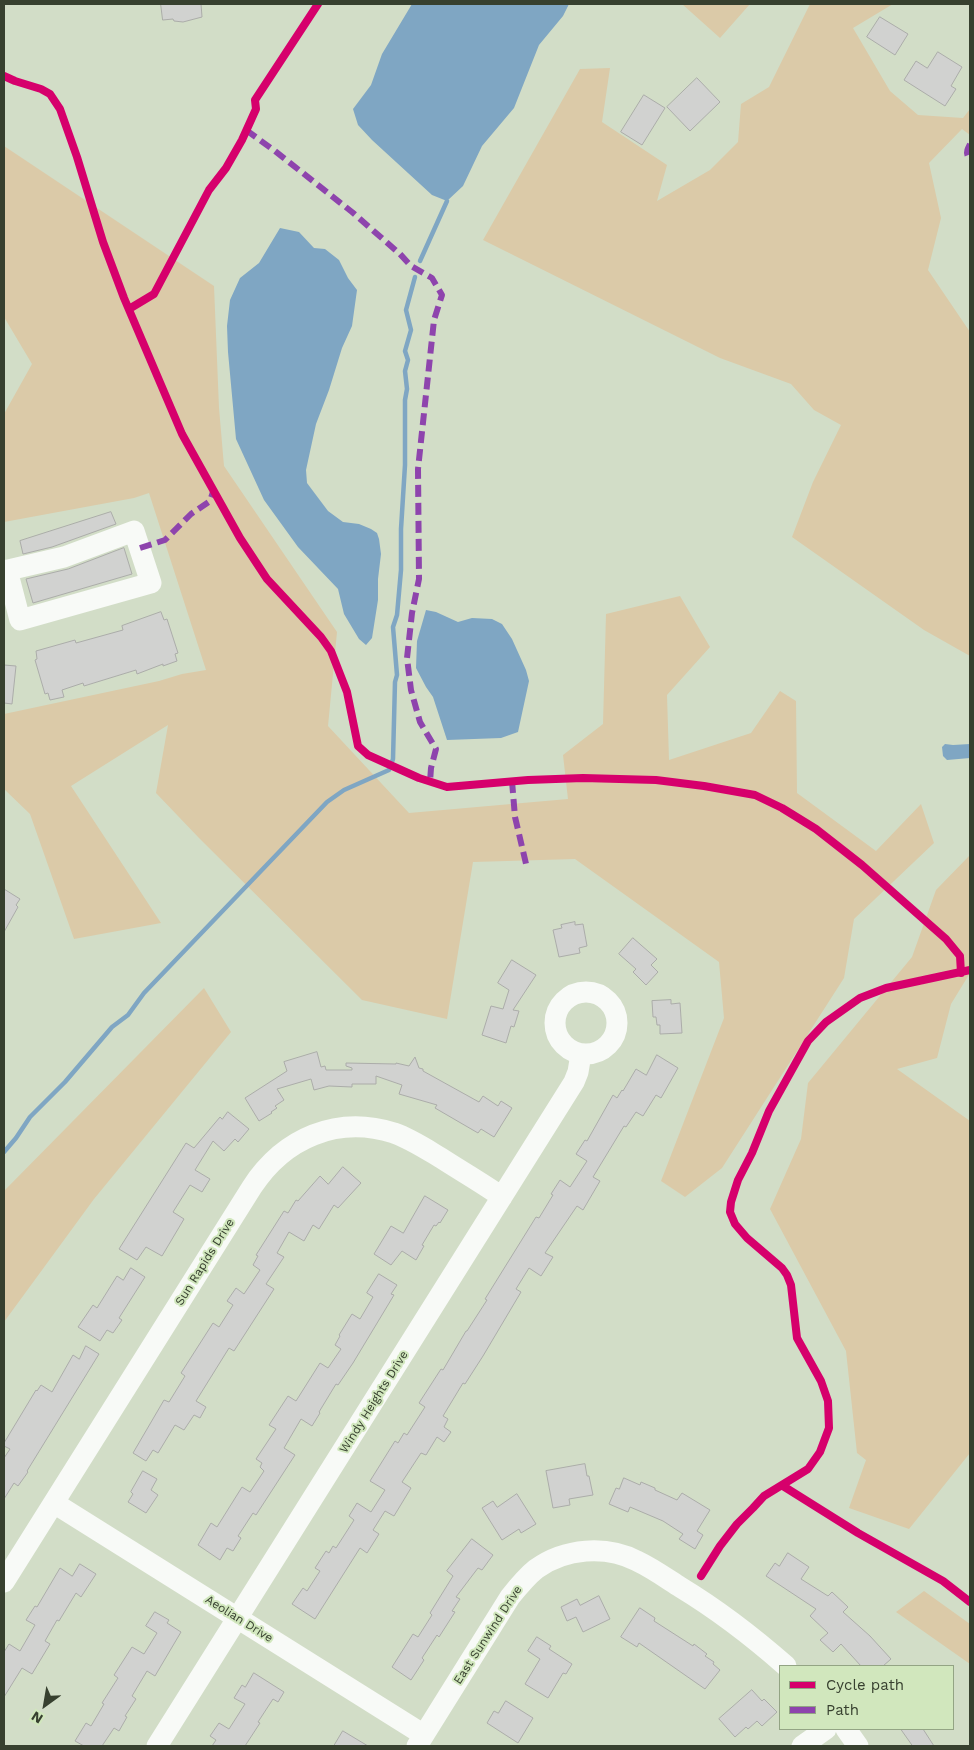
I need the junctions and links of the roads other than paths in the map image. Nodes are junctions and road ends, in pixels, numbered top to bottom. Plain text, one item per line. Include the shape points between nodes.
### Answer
1 (6, 571) edge
2 (581, 1054) dead end
3 (502, 1196) junction
4 (54, 1503) junction
5 (4, 1582) edge
6 (238, 1618) junction
7 (785, 1665) edge
8 (825, 1730) edge
9 (847, 1730) edge
10 (420, 1741) edge
11 (158, 1746) edge
12 (802, 1746) edge
13 (858, 1746) edge

1 - 1 street via 64,557 134,531 151,583 20,620
2 - 3 street, Windy Heights Drive via 574,1082
3 - 4 street, Sun Rapids Drive via 410,1140 380,1129 333,1129 291,1146 260,1175
3 - 6 street, Windy Heights Drive
4 - 5 street, Sun Rapids Drive
4 - 6 street, Aeolian Drive
6 - 10 street, Aeolian Drive
6 - 11 street, Windy Heights Drive
7 - 10 street, East Sunwind Drive via 716,1610 637,1561 597,1550 570,1554 537,1569 510,1597
8 - 12 street
9 - 13 street

